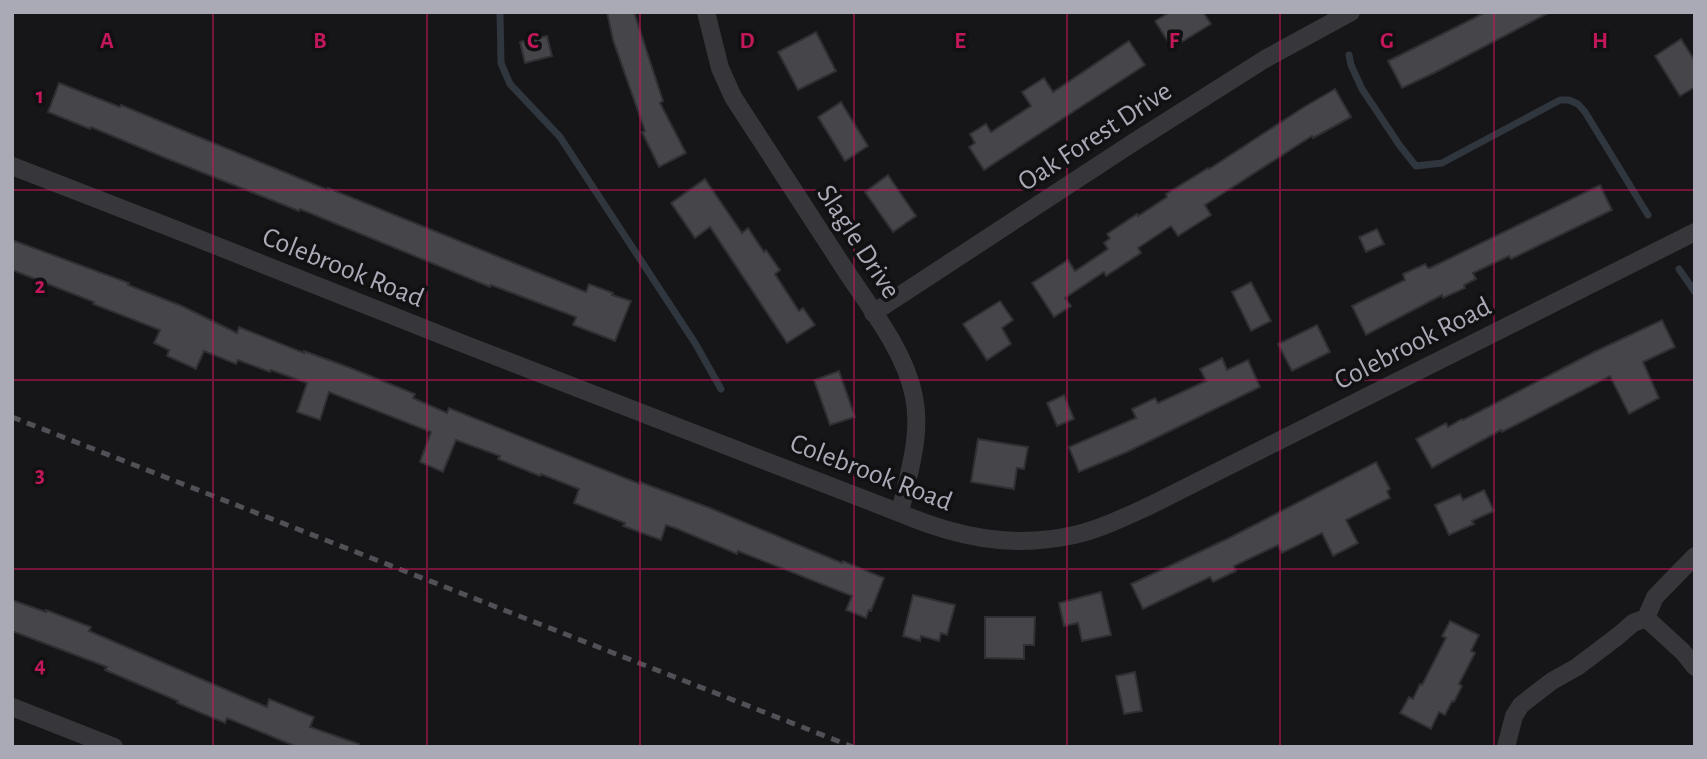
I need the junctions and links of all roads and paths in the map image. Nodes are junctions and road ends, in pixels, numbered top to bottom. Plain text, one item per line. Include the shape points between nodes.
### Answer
1 (706, 12) edge
2 (1351, 12) edge
3 (12, 166) edge
4 (1695, 232) edge
5 (873, 313) junction
6 (900, 513) junction
7 (1695, 556) edge
8 (1646, 618) junction
9 (1695, 667) edge
10 (12, 707) edge
11 (114, 747) edge
12 (1506, 747) edge

1 - 5 street, Slagle Drive via 720,68 733,97
2 - 5 street, Oak Forest Drive via 1134,142
3 - 6 street, Colebrook Road
4 - 6 street, Colebrook Road via 1102,526 1073,535 1005,541 972,537
5 - 6 street, Slagle Drive via 907,369 915,398 916,438
7 - 8 street via 1655,597
8 - 9 street
8 - 12 street via 1521,705
10 - 11 street

